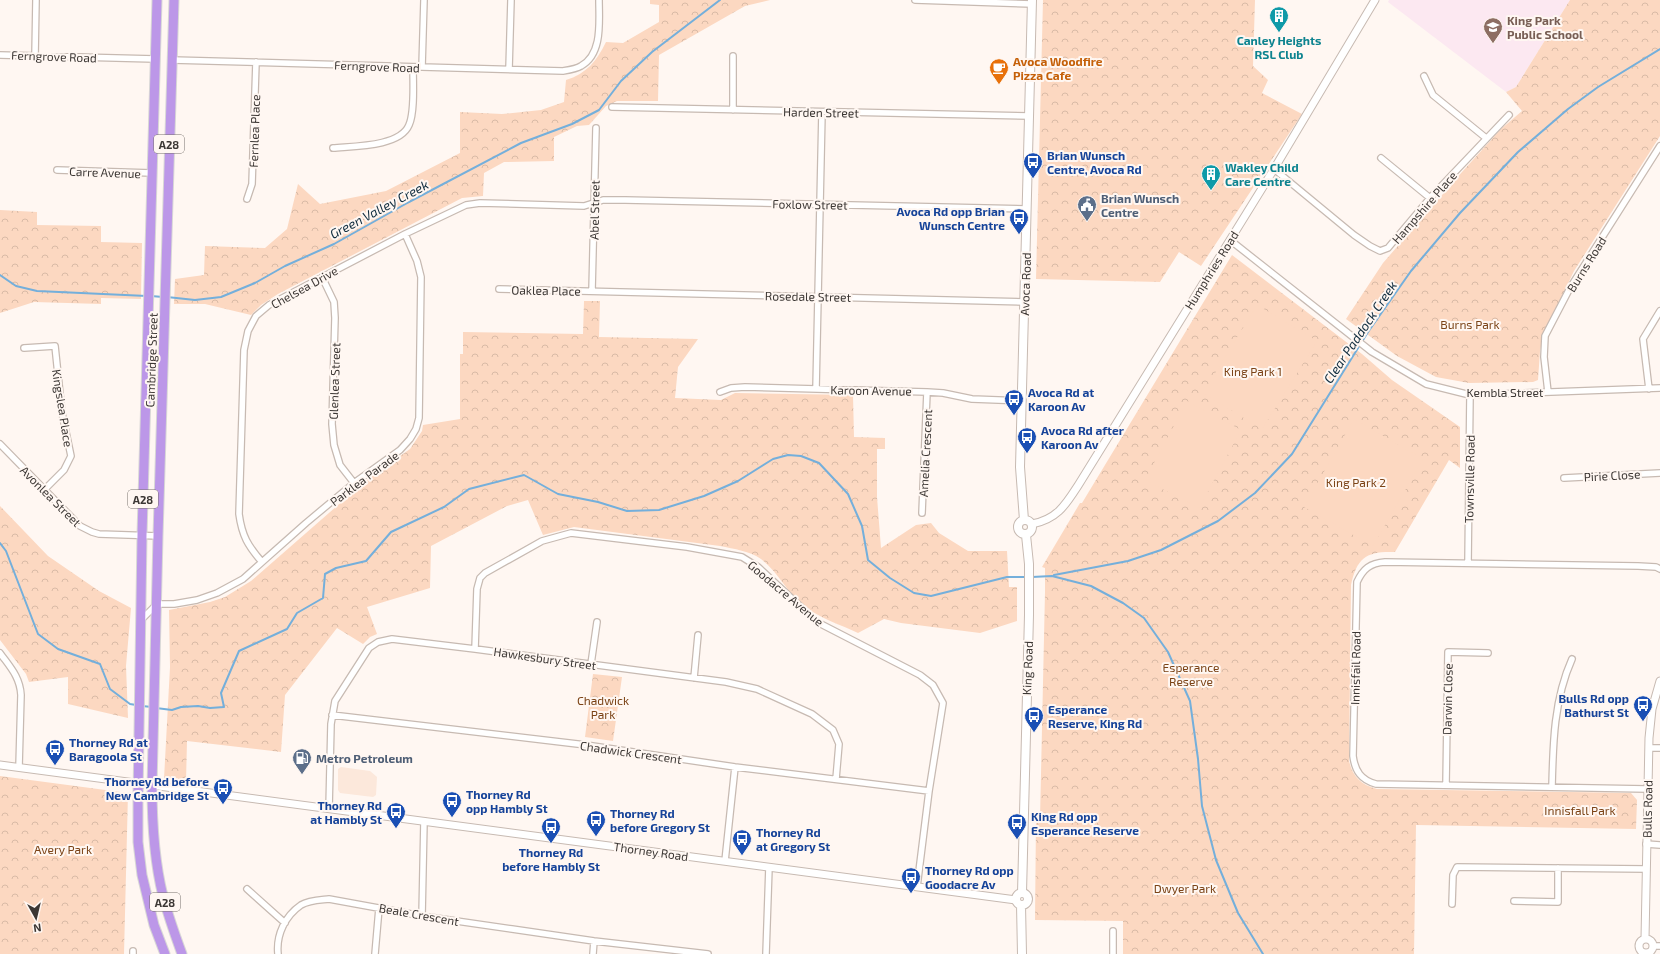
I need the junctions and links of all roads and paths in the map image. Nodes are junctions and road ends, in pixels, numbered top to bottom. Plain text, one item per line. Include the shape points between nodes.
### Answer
1 (36, 0) edge
2 (157, 0) edge
3 (174, 0) edge
4 (424, 0) edge
5 (511, 0) edge
6 (599, 0) edge
7 (915, 0) edge
8 (1374, 0) edge
9 (1032, 2) edge
10 (0, 55) edge
11 (35, 56) junction
12 (733, 56) dead end
13 (155, 59) junction
14 (172, 60) junction
15 (256, 62) junction
16 (413, 66) junction
17 (422, 67) junction
18 (509, 69) junction
19 (1424, 76) dead end
20 (612, 107) dead end
21 (733, 110) junction
22 (822, 112) junction
23 (1509, 115) dead end
24 (1029, 116) junction
25 (596, 128) dead end
26 (1486, 138) junction
27 (1660, 146) edge
28 (333, 148) dead end
29 (1382, 158) dead end
30 (1274, 169) junction
31 (57, 170) dead end
32 (152, 173) junction
33 (1430, 198) junction
34 (247, 199) dead end
35 (594, 203) junction
36 (821, 205) junction
37 (1027, 209) junction
38 (405, 234) junction
39 (1230, 240) junction
40 (322, 277) junction
41 (499, 289) dead end
42 (592, 291) junction
43 (818, 296) junction
44 (1024, 302) junction
45 (1660, 311) edge
46 (24, 348) dead end
47 (1660, 388) edge
48 (816, 389) junction
49 (1650, 389) junction
50 (720, 392) dead end
51 (928, 392) junction
52 (1548, 392) junction
53 (1470, 395) junction
54 (1022, 401) junction
55 (0, 444) edge
56 (1660, 473) edge
57 (1564, 478) dead end
58 (354, 483) junction
59 (44, 490) junction
60 (922, 513) dead end
61 (1024, 520) junction
62 (1032, 524) junction
63 (142, 535) junction
64 (1026, 535) junction
65 (158, 536) junction
66 (262, 562) junction
67 (1468, 563) junction
68 (1660, 569) edge
69 (1029, 586) joint
70 (157, 604) junction
71 (141, 620) junction
72 (597, 622) dead end
73 (698, 636) dead end
74 (476, 649) junction
75 (0, 653) edge
76 (1488, 653) dead end
77 (1572, 659) dead end
78 (592, 664) junction
79 (694, 678) junction
80 (1660, 681) edge
81 (332, 715) junction
82 (1648, 748) junction
83 (1660, 748) edge
84 (0, 765) edge
85 (19, 767) junction
86 (735, 767) junction
87 (836, 779) junction
88 (138, 784) junction
89 (1446, 785) junction
90 (152, 786) junction
91 (1552, 787) junction
92 (1647, 789) junction
93 (929, 790) junction
94 (329, 808) junction
95 (424, 821) junction
96 (1646, 844) junction
97 (1660, 844) edge
98 (725, 861) junction
99 (769, 867) junction
100 (1558, 868) junction
101 (1646, 869) junction
102 (917, 887) junction
103 (247, 889) dead end
104 (1514, 901) dead end
105 (1019, 903) junction
106 (1452, 904) dead end
107 (379, 908) junction
108 (422, 916) junction
109 (285, 923) junction
110 (1113, 931) dead end
111 (1645, 939) junction
112 (594, 941) junction
113 (1656, 946) edge
114 (675, 952) edge
115 (1645, 953) edge
116 (165, 954) edge
117 (182, 954) edge
118 (278, 954) edge
119 (375, 954) edge
120 (593, 954) edge
121 (708, 954) edge
122 (766, 954) edge
123 (1022, 954) edge
124 (1113, 954) edge

1 - 11 street
2 - 13 highway, Cambridge Street / A28
3 - 14 highway, Cambridge Street / A28
4 - 17 street
5 - 18 street
6 - 18 street, Ferngrove Road via 596,47 591,57 581,66 563,71
7 - 9 street
8 - 30 street, Humphries Road
9 - 24 main road, Avoca Road
10 - 11 street, Ferngrove Road
11 - 13 street, Ferngrove Road
12 - 21 street
13 - 32 highway, Cambridge Street / A28
14 - 15 street, Ferngrove Road
14 - 65 highway, Cambridge Street / A28
15 - 16 street, Ferngrove Road
15 - 34 street, Fernlea Place via 252,184
16 - 17 street, Ferngrove Road
16 - 28 street via 412,109 409,125 403,134 394,140 380,143
17 - 18 street, Ferngrove Road
19 - 26 street via 1433,95
20 - 21 street, Harden Street
21 - 22 street, Harden Street
22 - 24 street, Harden Street
22 - 36 street
23 - 26 street, Hampshire Place
24 - 37 main road, Avoca Road
25 - 35 street, Abel Street
26 - 33 street, Hampshire Place
27 - 52 street, Burns Road via 1570,288 1546,336 1544,357
29 - 33 street
30 - 33 street, Hampshire Place via 1354,235 1380,251 1388,248
30 - 39 street, Humphries Road
31 - 32 street, Carre Avenue
32 - 63 highway, Cambridge Street / A28
35 - 36 street, Foxlow Street via 603,200 625,200
35 - 38 street, Chelsea Drive via 584,206 480,203 466,205
35 - 42 street, Abel Street
36 - 37 street, Foxlow Street
36 - 43 street
37 - 44 main road, Avoca Road
38 - 40 street, Chelsea Drive
38 - 58 street, Parklea Parade via 417,260 421,277 419,418 416,429 400,450
39 - 53 street, Kembla Street via 1372,352 1426,384
39 - 62 street, Humphries Road via 1070,498 1058,513 1043,522
40 - 58 street, Glenlea Street via 334,302 334,445 340,465
40 - 66 street, Chelsea Drive via 269,305 256,316 248,332 244,350 241,530 249,547
41 - 42 street, Oaklea Place
42 - 43 street, Rosedale Street
43 - 44 street, Rosedale Street
43 - 48 street
44 - 54 main road, Avoca Road
45 - 49 street via 1643,339
46 - 59 street, Kingslea Place via 55,346 62,413 71,451 70,460 64,470
47 - 49 street, Kembla Street
48 - 50 street, Karoon Avenue via 745,387
48 - 51 street, Karoon Avenue
49 - 52 street, Kembla Street
51 - 54 street, Karoon Avenue via 972,399
51 - 60 street, Amelia Crescent
52 - 53 street, Kembla Street
53 - 67 street, Townsville Road
54 - 61 main road, Avoca Road via 1020,467
55 - 59 street, Avonlea Street
56 - 57 street, Pirie Close
58 - 66 street, Parklea Parade
59 - 63 street, Avonlea Street via 86,530 99,534
61 - 62 main road
61 - 64 main road, Avoca Road via 1018,527 1021,534
62 - 64 main road via 1032,531
63 - 65 street, Avonlea Street
63 - 71 highway, Cambridge Street / A28
64 - 69 main road, Avoca Road
65 - 70 highway, Cambridge Street / A28
66 - 70 street, Parklea Parade via 243,579 217,593 197,600
67 - 68 street, Innisfail Road via 1638,566
67 - 89 street, Innisfail Road via 1375,563 1361,574 1357,582 1354,767 1364,779 1376,784
69 - 105 main road, King Road via 1022,893 1017,895
70 - 71 street
70 - 90 highway, Cambridge Street / A28
71 - 88 highway, Cambridge Street / A28
72 - 78 street
73 - 79 street
74 - 78 street, Hawkesbury Street
74 - 81 street, Hawkesbury Street via 398,639 378,642 366,652 335,702
74 - 93 street, Goodacre Avenue via 479,578 542,541 571,533 687,547 742,557 758,567 817,622 920,675 933,685 943,703
75 - 85 street via 20,683
76 - 89 street, Darwin Close via 1448,652
77 - 91 street via 1565,674 1555,724
78 - 79 street, Hawkesbury Street
79 - 87 street, Hawkesbury Street via 757,689 812,714 833,730 839,744
80 - 82 street, Bulls Road
81 - 86 street, Chadwick Crescent via 586,745
81 - 94 street, Hawkesbury Street
82 - 83 street
82 - 92 street, Bulls Road
84 - 85 street, Thorney Road
85 - 88 street, Thorney Road
86 - 87 street, Chadwick Crescent
86 - 98 street
87 - 93 street, Chadwick Crescent
88 - 90 street, Thorney Road
88 - 116 highway, A28 via 138,842 142,875 154,925
89 - 91 street, Innisfail Road
90 - 94 street, Thorney Road
90 - 117 highway, A28 via 158,873
91 - 92 street, Innisfail Road
92 - 96 street, Bulls Road
93 - 102 street, Goodacre Avenue
94 - 95 street, Thorney Road
95 - 98 street, Thorney Road
95 - 108 street
96 - 97 street
96 - 101 street, Bulls Road
98 - 99 street, Thorney Road
99 - 102 street, Thorney Road
99 - 122 street
100 - 101 street
100 - 104 street via 1558,902
100 - 106 street via 1457,867 1453,875
101 - 111 street, Bulls Road
102 - 105 street, Thorney Road
103 - 109 street
105 - 123 main road
107 - 108 street, Beale Crescent
107 - 109 street, Beale Crescent via 329,899 316,900 302,904
107 - 119 street
108 - 112 street, Beale Crescent
109 - 118 street, Beale Crescent via 280,932
110 - 124 street
111 - 113 street via 1651,940
111 - 115 street via 1639,944
112 - 114 street, Beale Crescent
112 - 120 street
113 - 115 street
114 - 121 street, Beale Crescent

